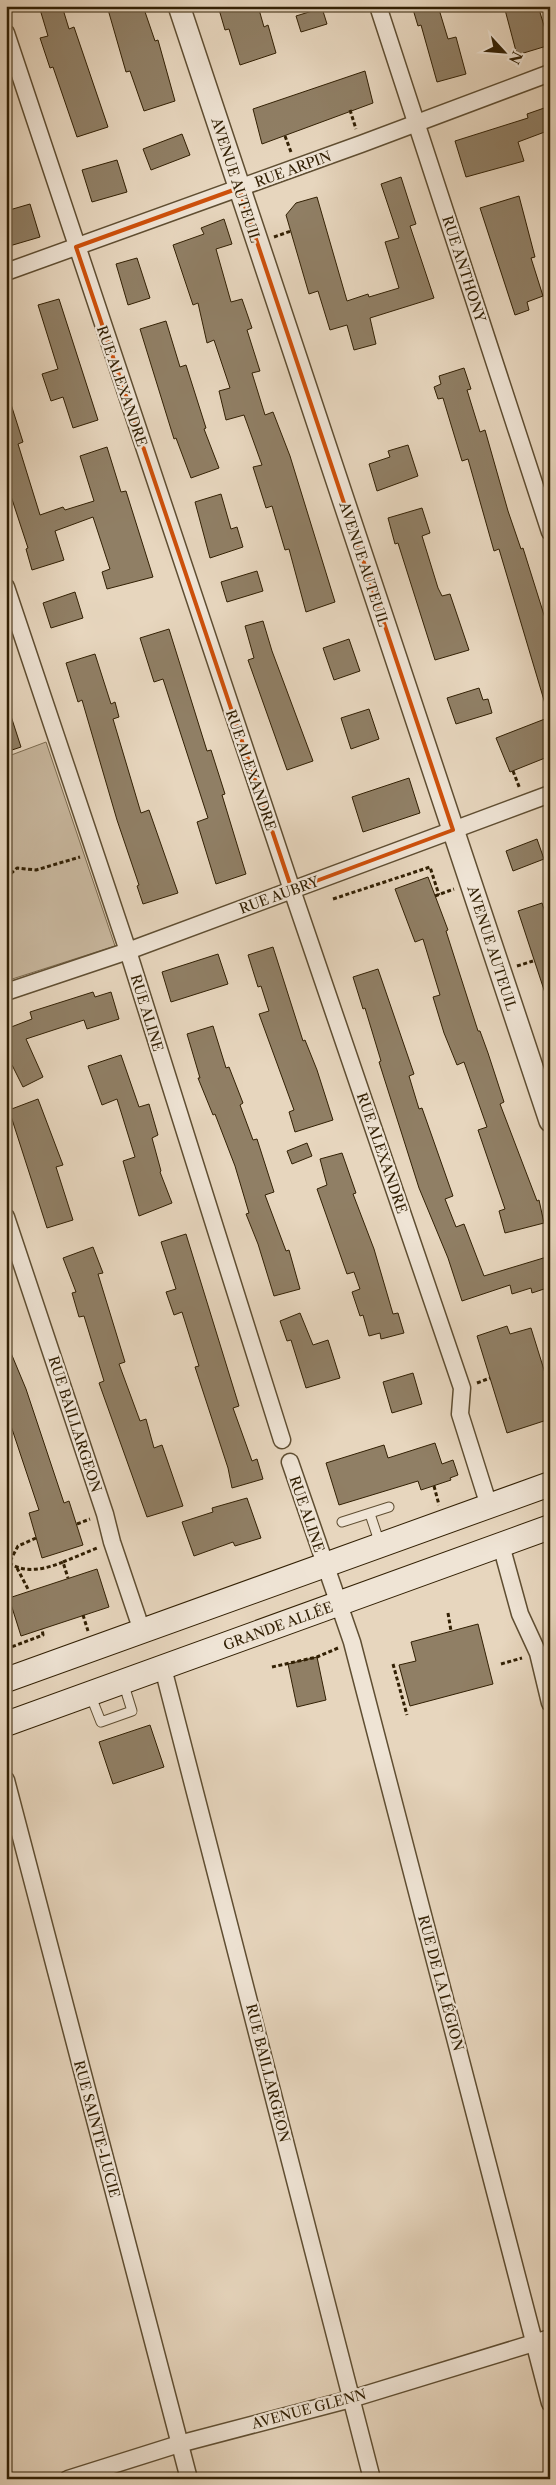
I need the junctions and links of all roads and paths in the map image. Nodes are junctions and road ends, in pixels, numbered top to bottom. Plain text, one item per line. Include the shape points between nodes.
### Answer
1 (179, 6) edge
2 (378, 6) edge
3 (6, 33) edge
4 (550, 73) edge
5 (416, 123) junction
6 (239, 188) junction
7 (76, 247) junction
8 (6, 272) edge
9 (550, 532) edge
10 (6, 587) edge
11 (550, 794) edge
12 (453, 830) junction
13 (95, 853) junction
14 (6, 878) edge
15 (292, 890) junction
16 (438, 895) dead end
17 (333, 899) dead end
18 (128, 951) junction
19 (6, 992) edge
20 (550, 1121) edge
21 (6, 1217) edge
22 (282, 1440) dead end
23 (290, 1462) dead end
24 (550, 1484) edge
25 (434, 1486) dead end
26 (440, 1506) dead end
27 (489, 1506) junction
28 (389, 1508) dead end
29 (370, 1514) junction
30 (342, 1522) dead end
31 (550, 1528) edge
32 (36, 1538) dead end
33 (112, 1542) junction
34 (501, 1545) junction
35 (381, 1546) junction
36 (63, 1562) junction
37 (324, 1565) junction
38 (16, 1568) junction
39 (68, 1578) dead end
40 (29, 1591) dead end
41 (339, 1604) junction
42 (448, 1613) dead end
43 (83, 1616) dead end
44 (42, 1629) dead end
45 (142, 1632) junction
46 (451, 1632) dead end
47 (89, 1634) dead end
48 (43, 1635) junction
49 (46, 1642) dead end
50 (352, 1642) junction
51 (6, 1649) edge
52 (538, 1653) junction
53 (394, 1664) dead end
54 (501, 1664) dead end
55 (272, 1667) dead end
56 (163, 1668) junction
57 (6, 1680) edge
58 (550, 1703) edge
59 (408, 1715) dead end
60 (6, 1724) edge
61 (6, 1780) edge
62 (543, 2340) edge
63 (351, 2399) junction
64 (550, 2403) edge
65 (180, 2444) junction
66 (68, 2479) edge
67 (189, 2479) edge
68 (372, 2479) edge

1 - 6 street, AVENUE AUTEUIL
2 - 5 street, RUE ANTHONY
3 - 7 street, RUE ALEXANDRE
4 - 5 street, RUE ARPIN
5 - 6 street, RUE ARPIN
5 - 9 street, RUE ANTHONY
6 - 7 street, RUE ARPIN
6 - 12 street, AVENUE AUTEUIL
7 - 8 street, RUE ARPIN
7 - 15 street, RUE ALEXANDRE
10 - 13 street, RUE ALINE
11 - 12 street, RUE AUBRY
12 - 15 street, RUE AUBRY
12 - 20 street, AVENUE AUTEUIL
13 - 14 path via 36,870 17,868
13 - 18 street, RUE ALINE
15 - 18 street, RUE AUBRY
15 - 27 street, RUE ALEXANDRE via 462,1388 460,1414
16 - 17 path via 430,867
18 - 19 street, RUE AUBRY
18 - 22 street, RUE ALINE
21 - 33 street, RUE BAILLARGEON
23 - 37 street, RUE ALINE
24 - 27 main road
25 - 26 path
27 - 35 main road
28 - 29 lane
29 - 30 lane
29 - 35 lane
31 - 34 main road, GRANDE ALLÉE
32 - 38 path via 18,1546 9,1563
33 - 36 path
33 - 45 street, RUE BAILLARGEON
34 - 41 main road, GRANDE ALLÉE
34 - 52 street via 520,1614
35 - 37 main road
36 - 38 path via 43,1570
36 - 39 path
37 - 41 street, RUE DE LA LÉGION
37 - 45 main road
38 - 40 path
41 - 50 street, RUE DE LA LÉGION
41 - 56 main road, GRANDE ALLÉE
42 - 46 path
43 - 47 path
44 - 48 path
45 - 57 main road
48 - 49 path
48 - 51 path
50 - 55 path via 317,1657
50 - 62 street, RUE DE LA LÉGION
52 - 54 path
52 - 58 street
53 - 59 path
56 - 60 main road, GRANDE ALLÉE
56 - 63 street, RUE BAILLARGEON
61 - 65 street, RUE SAINTE-LUCIE
62 - 63 street, AVENUE GLENN
62 - 64 street, RUE DE LA LÉGION
63 - 65 street, AVENUE GLENN
63 - 68 street, RUE BAILLARGEON
65 - 66 street, AVENUE GLENN
65 - 67 street, RUE SAINTE-LUCIE

